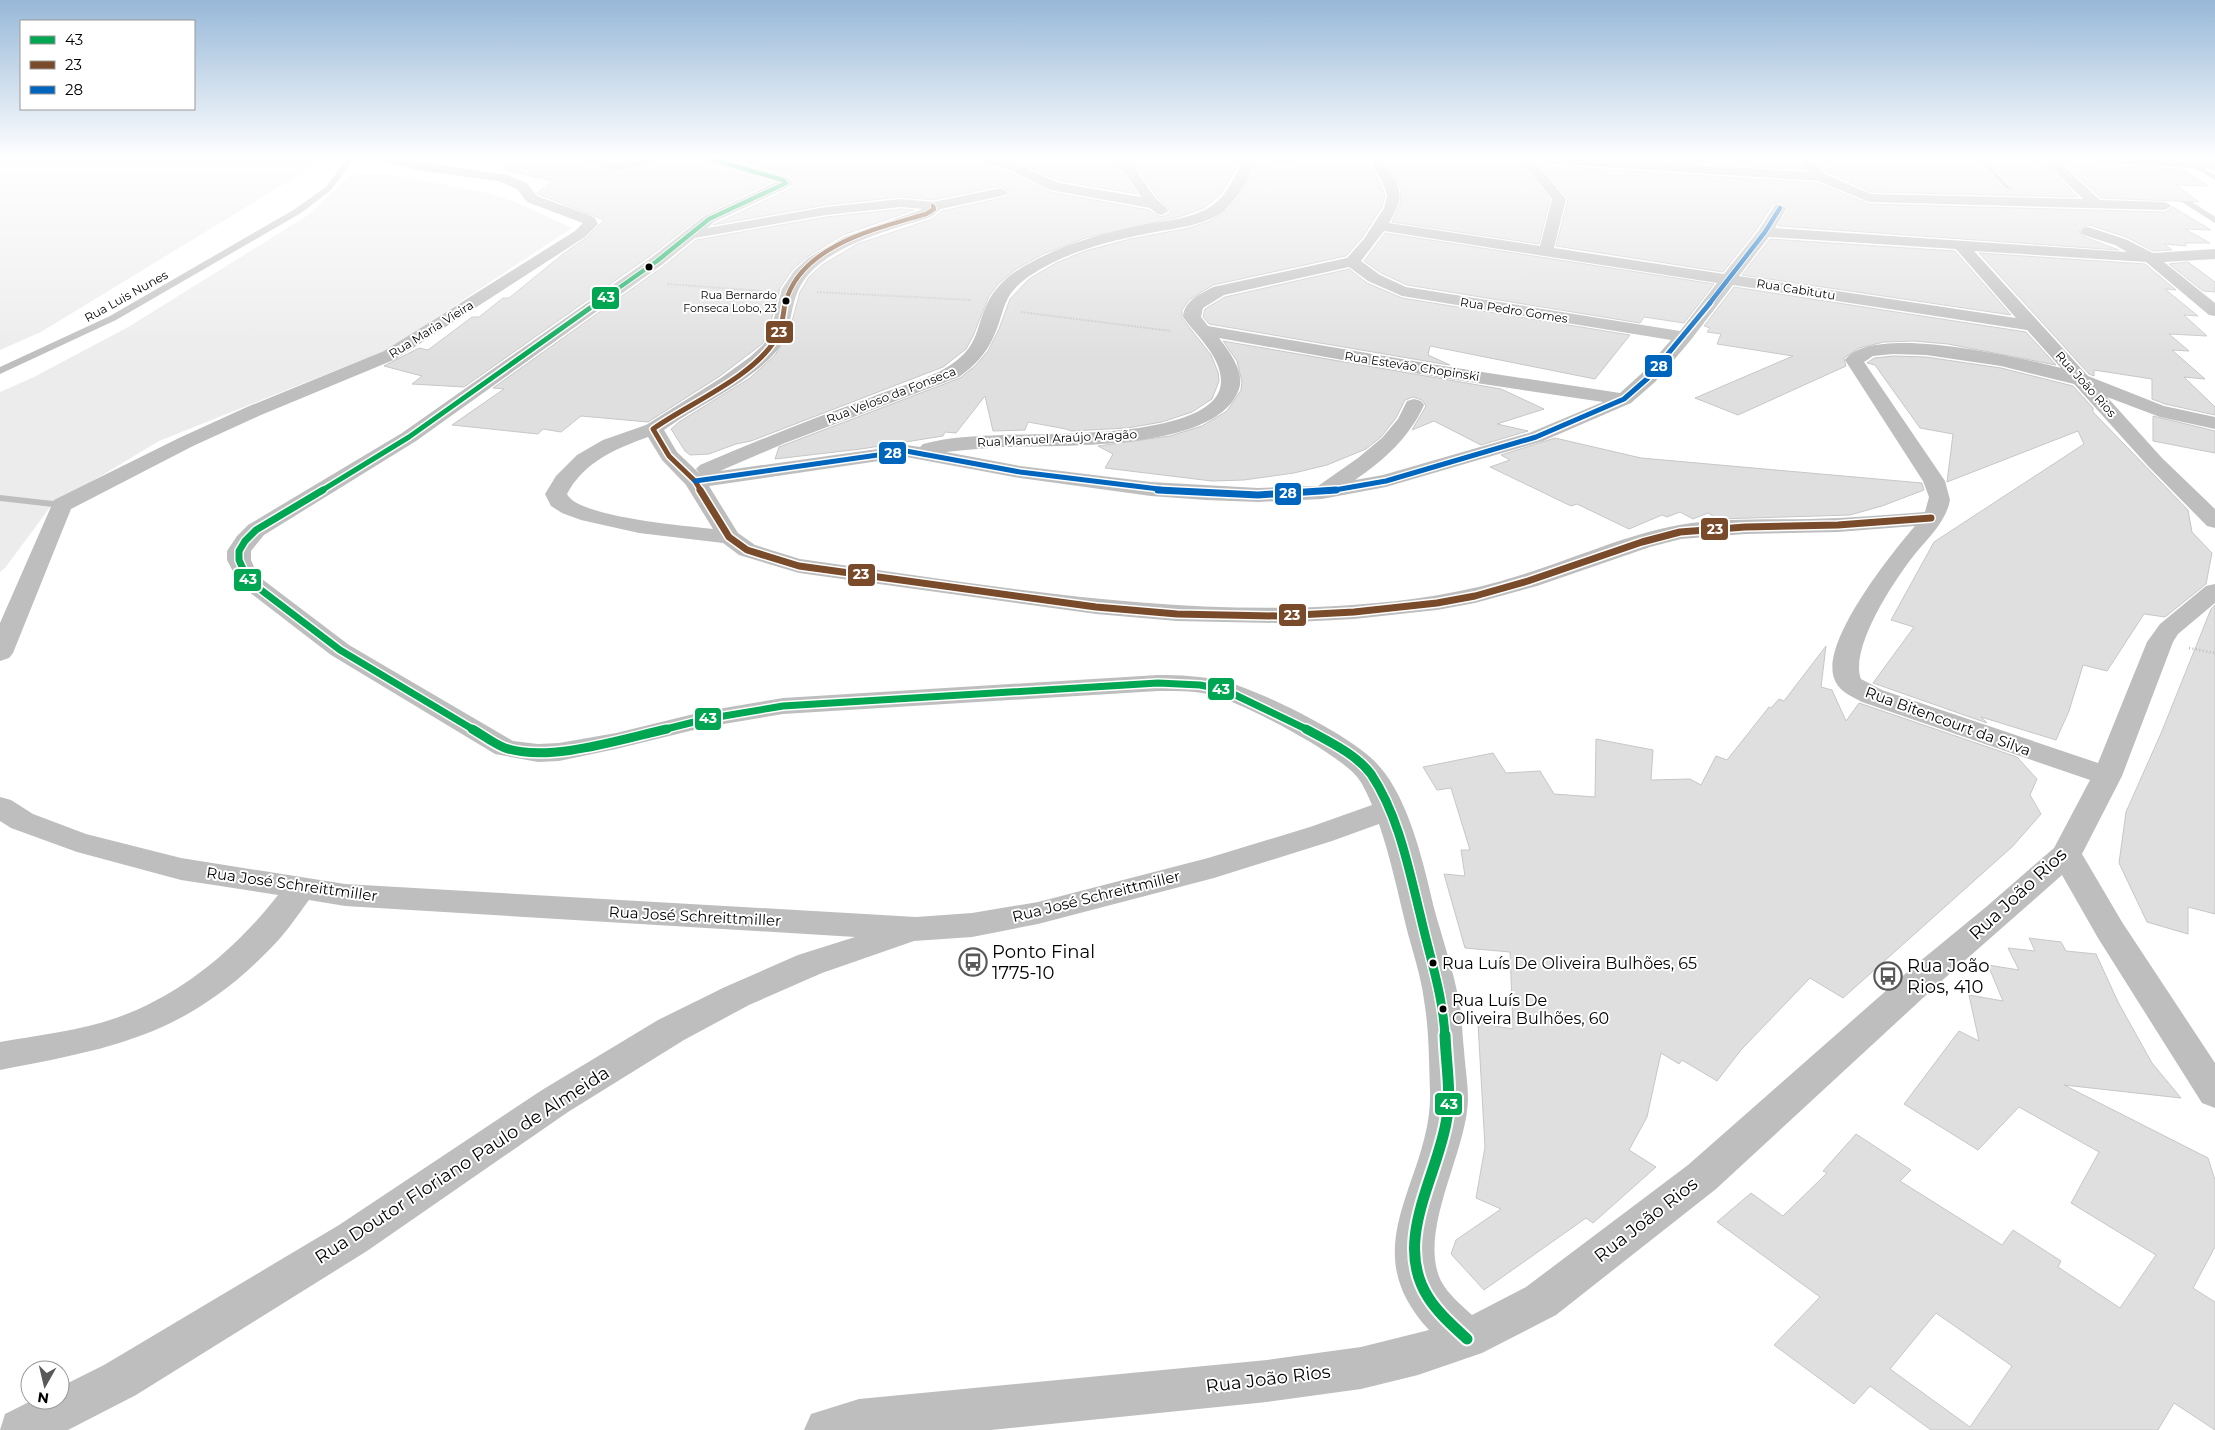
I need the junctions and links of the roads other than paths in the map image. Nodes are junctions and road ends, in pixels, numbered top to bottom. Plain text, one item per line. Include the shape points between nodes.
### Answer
1 (273, 226) edge
2 (589, 226) edge
3 (703, 226) edge
4 (739, 226) edge
5 (893, 226) edge
6 (1160, 226) edge
7 (1380, 226) joint
8 (1552, 226) edge
9 (1769, 226) edge
10 (1765, 232) junction
11 (2088, 232) dead end
12 (691, 235) junction
13 (1960, 245) junction
14 (1546, 251) junction
15 (2215, 254) edge
16 (2150, 258) junction
17 (1352, 262) junction
18 (1728, 279) junction
19 (2215, 311) edge
20 (2033, 326) junction
21 (1203, 332) junction
22 (1684, 337) junction
23 (0, 371) edge
24 (2082, 380) junction
25 (1624, 399) junction
26 (1414, 405) dead end
27 (2215, 423) edge
28 (653, 429) junction
29 (906, 451) junction
30 (692, 479) junction
31 (1322, 492) junction
32 (0, 498) edge
33 (62, 505) junction
34 (1931, 518) junction
35 (2215, 521) edge
36 (729, 537) junction
37 (2215, 591) edge
38 (0, 653) edge
39 (2107, 776) junction
40 (0, 807) edge
41 (1388, 810) junction
42 (2066, 854) junction
43 (301, 889) junction
44 (916, 929) junction
45 (0, 1056) edge
46 (2215, 1094) edge
47 (1467, 1339) junction
48 (21, 1430) edge
49 (827, 1430) edge

1 - 23 lane, Rua Luis Nunes via 113,318
2 - 33 street, Rua Maria Vieira via 390,355 203,434
3 - 12 street
4 - 12 street
5 - 28 street via 817,256 804,267 789,291 782,328 768,350 720,387 674,412
6 - 30 street, Rua Veloso da Fonseca via 1119,235 1057,256 1012,282 995,305 977,353 952,373 778,439
7 - 14 street, Rua Cabitutu
7 - 17 street
8 - 14 street
9 - 10 street
10 - 13 street
10 - 18 street
11 - 16 street via 2120,242
12 - 41 street via 396,446 256,530 239,551 239,560 248,580 340,650 505,748 538,753 559,752 706,719 783,706 1186,683 1224,690 1279,715 1342,750 1370,773
13 - 16 street
13 - 20 street, Rua João Rios
14 - 18 street, Rua Cabitutu
15 - 16 street
16 - 19 street
17 - 21 street, Rua Manuel Araújo Aragão via 1219,291 1200,302 1191,312
17 - 22 street, Rua Pedro Gomes via 1374,278 1402,290
18 - 20 street, Rua Cabitutu
18 - 22 street
20 - 24 street, Rua João Rios
21 - 25 street, Rua Estevão Chopinski
21 - 29 street, Rua Manuel Araújo Aragão via 1226,362 1231,375 1230,388 1225,401 1216,409 1184,424 1115,437 964,443
22 - 25 street via 1648,378
24 - 27 street, Rua Bitencourt da Silva via 2162,412
24 - 34 street, Rua Bitencourt da Silva via 2017,363 1924,349 1880,349 1856,357 1854,363 1937,488 1939,505
24 - 35 street, Rua João Rios via 2155,462
25 - 31 street via 1505,447 1386,481
26 - 31 street via 1399,433
28 - 30 street via 669,456
28 - 36 street via 616,440 591,454 569,472 556,494 560,502 603,520
29 - 30 street, Rua Manuel Araújo Aragão
29 - 31 street via 1020,472 1151,489 1258,495
30 - 36 street
32 - 33 lane
33 - 38 street
34 - 36 street via 1680,532 1475,596 1354,612 1278,616 1177,614 1096,607 798,566 748,550
34 - 39 street, Rua Bitencourt da Silva via 1888,575 1854,632 1844,666 1846,679 1872,696
37 - 39 street, Rua João Rios via 2169,629 2160,642
39 - 42 street, Rua João Rios
40 - 43 street, Rua José Schreittmiller via 22,821 77,842 181,869
41 - 44 street, Rua José Schreittmiller via 1214,867 1038,913 972,925
41 - 47 street via 1406,859 1441,998 1448,1084 1444,1136 1419,1217 1414,1250 1420,1281 1436,1307
42 - 46 street via 2110,930
42 - 47 street, Rua João Rios via 1702,1177 1541,1301
43 - 44 street, Rua José Schreittmiller via 345,895
43 - 45 street via 261,938 194,994 144,1021 88,1039
44 - 48 street, Rua Doutor Floriano Paulo de Almeida via 810,964 671,1030 555,1101 353,1238 120,1380
47 - 49 street, Rua João Rios via 1352,1369 1267,1381 859,1421

